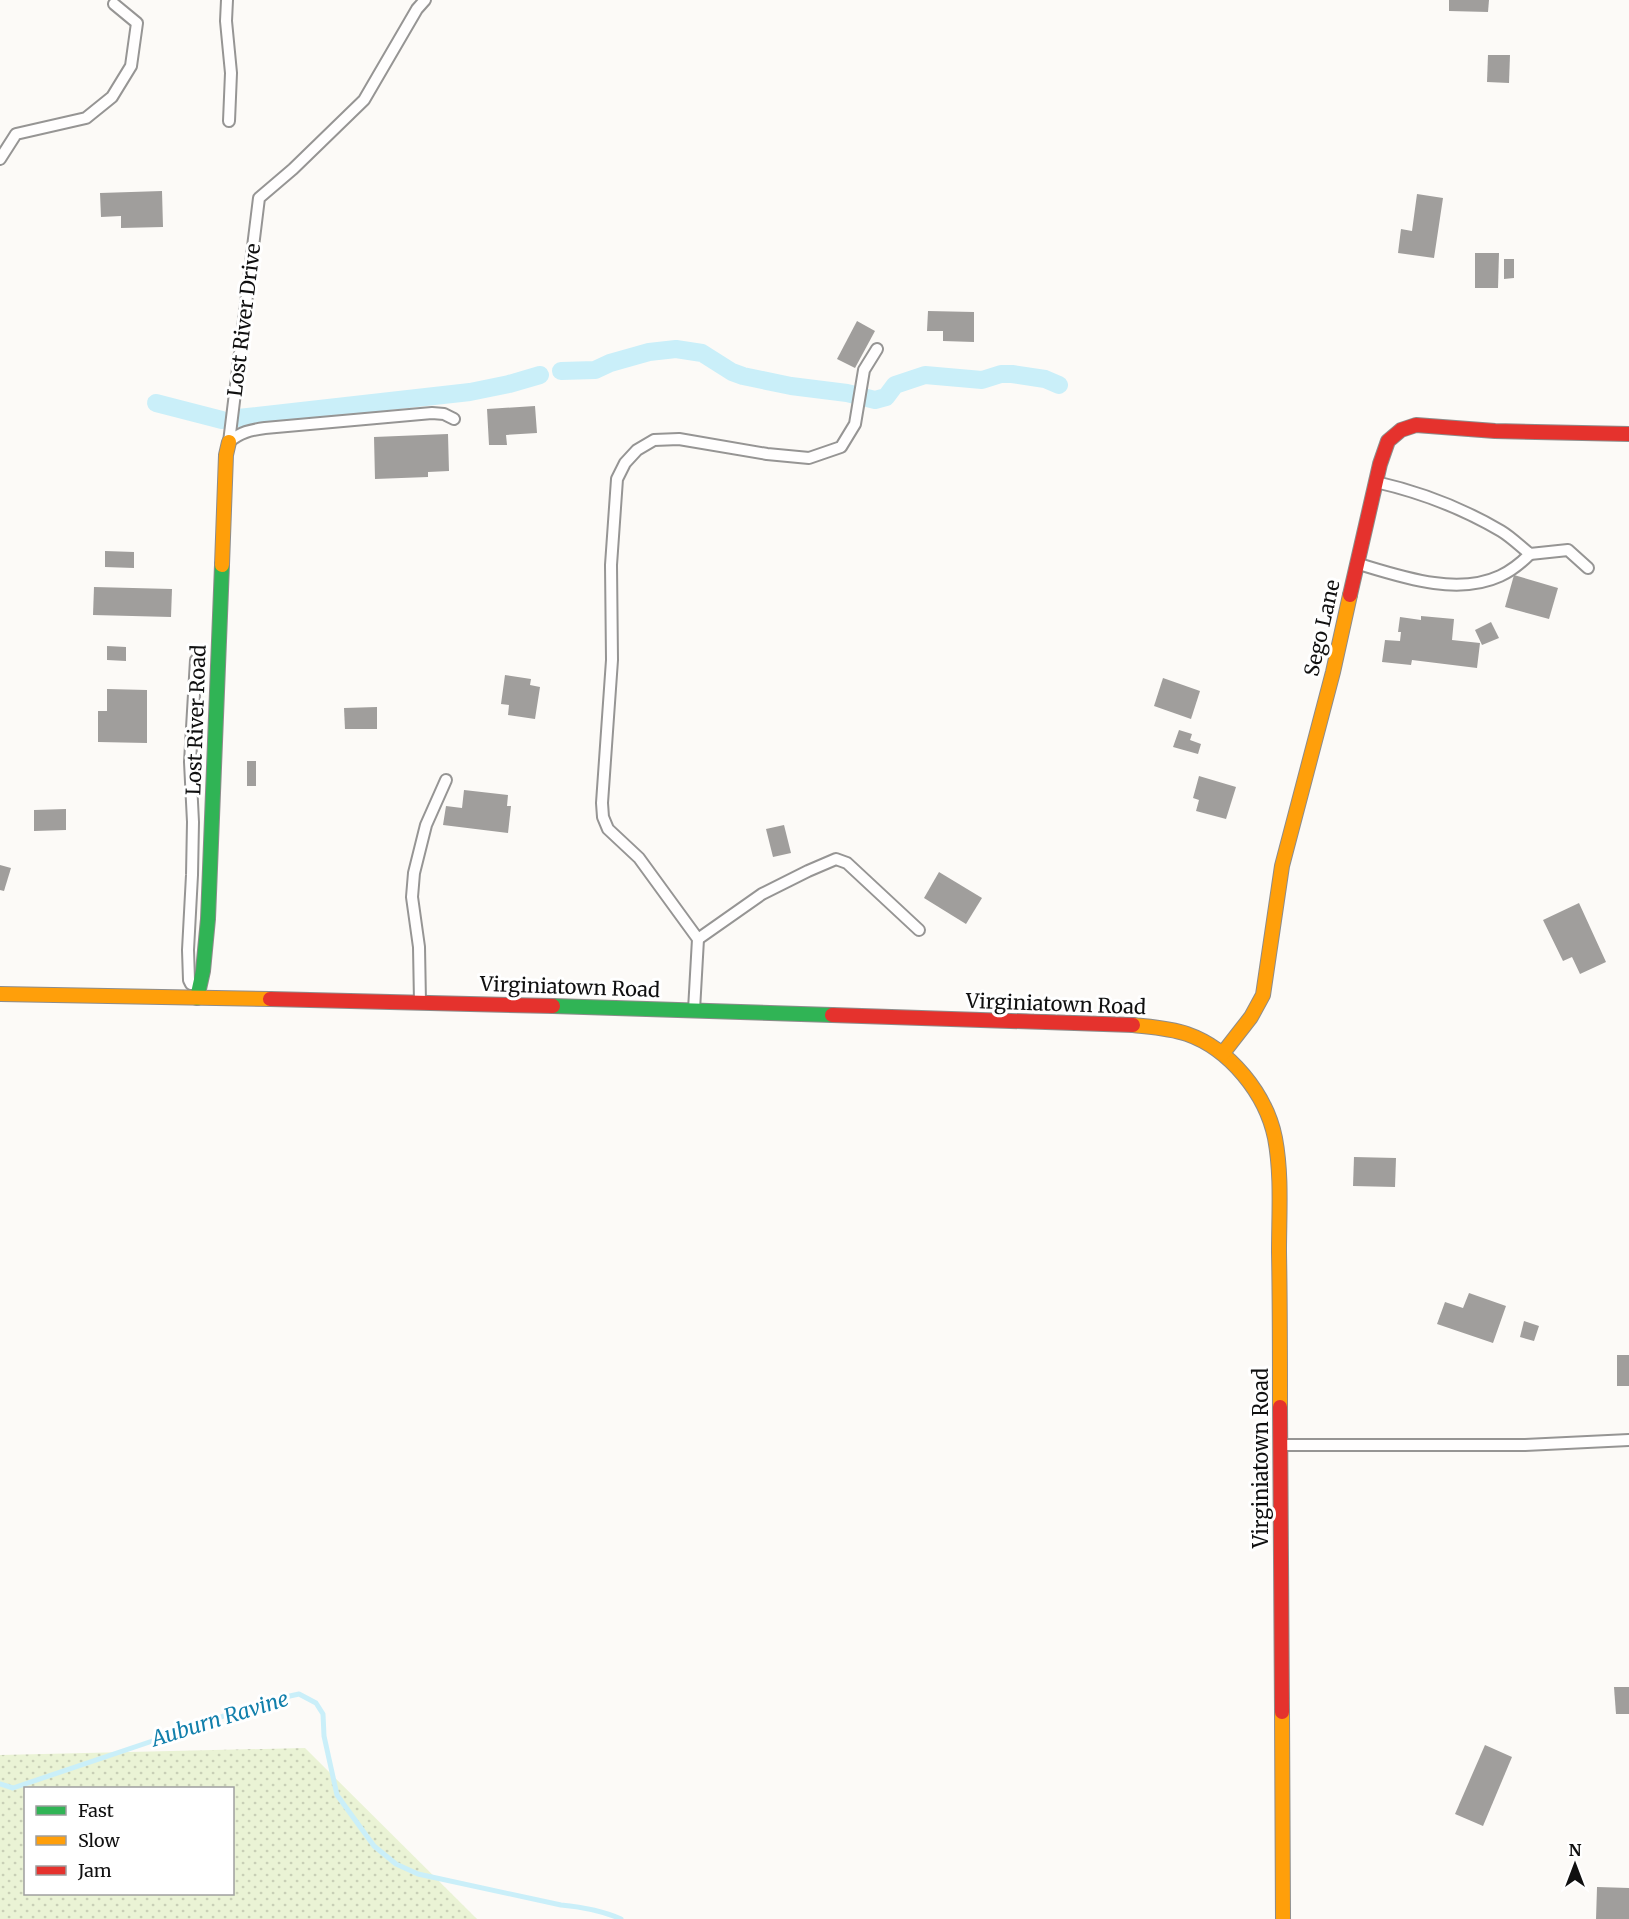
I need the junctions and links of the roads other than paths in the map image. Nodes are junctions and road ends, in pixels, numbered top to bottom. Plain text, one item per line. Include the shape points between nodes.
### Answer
1 (227, 0) edge
2 (425, 0) edge
3 (114, 4) dead end
4 (229, 121) dead end
5 (1, 155) edge
6 (877, 349) dead end
7 (454, 419) dead end
8 (1629, 434) edge
9 (229, 442) junction
10 (1376, 482) junction
11 (1530, 554) junction
12 (1356, 563) junction
13 (1588, 568) dead end
14 (196, 660) dead end
15 (446, 780) dead end
16 (919, 930) dead end
17 (698, 939) junction
18 (0, 994) edge
19 (197, 998) junction
20 (420, 1002) junction
21 (694, 1010) junction
22 (1223, 1053) junction
23 (1629, 1440) edge
24 (1281, 1445) junction
25 (1283, 1919) edge

1 - 4 lane
2 - 9 lane, Lost River Drive via 364,100 259,198
3 - 5 lane via 137,23 131,66 112,97 86,118 16,134
6 - 17 lane via 864,370 855,424 841,447 809,458 679,439 654,440 637,450 617,479 603,817 609,829 639,858
7 - 9 lane via 432,413 265,428 250,430
8 - 10 street, Sego Lane via 1416,425 1401,430 1389,441
9 - 19 street, Lost River Road via 208,919
10 - 11 lane via 1444,502 1502,532
10 - 12 street, Sego Lane
11 - 12 lane via 1499,577 1472,583 1450,584 1400,576
11 - 13 lane via 1569,550
12 - 22 street, Sego Lane via 1333,672 1282,866 1263,995
14 - 19 lane via 190,762 193,822 188,950 189,980
15 - 20 lane via 426,825 414,873 412,897
16 - 17 lane via 847,863 836,859 762,894
17 - 21 lane
18 - 19 street, Virginiatown Road
19 - 20 street, Virginiatown Road
20 - 21 street, Virginiatown Road
21 - 22 street, Virginiatown Road via 1133,1025 1171,1029 1198,1038
22 - 24 street, Virginiatown Road via 1261,1101 1276,1152
23 - 24 lane via 1525,1446
24 - 25 street, Virginiatown Road

